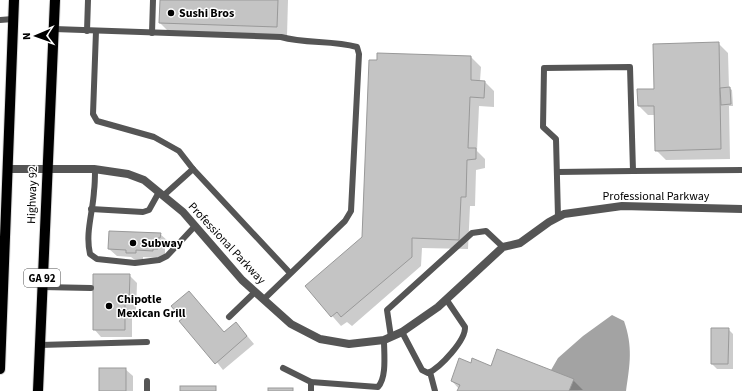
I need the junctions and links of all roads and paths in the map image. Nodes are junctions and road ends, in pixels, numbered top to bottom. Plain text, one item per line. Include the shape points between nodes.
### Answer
1 (14, 0) edge
2 (55, 0) edge
3 (88, 0) edge
4 (153, 0) edge
5 (13, 19) junction
6 (0, 20) edge
7 (54, 29) junction
8 (87, 31) junction
9 (96, 32) junction
10 (152, 33) junction
11 (46, 168) junction
12 (3, 169) edge
13 (95, 169) junction
14 (193, 169) junction
15 (742, 170) edge
16 (633, 171) junction
17 (557, 172) junction
18 (161, 194) junction
19 (91, 209) junction
20 (742, 209) edge
21 (558, 217) junction
22 (195, 226) junction
23 (503, 247) junction
24 (290, 273) junction
25 (42, 287) junction
26 (91, 288) dead end
27 (256, 292) junction
28 (264, 299) junction
29 (446, 299) junction
30 (229, 317) dead end
31 (1, 322) edge
32 (402, 332) junction
33 (387, 339) junction
34 (147, 342) dead end
35 (40, 345) junction
36 (283, 368) dead end
37 (0, 369) edge
38 (430, 372) junction
39 (147, 380) dead end
40 (382, 381) junction
41 (311, 382) junction
42 (38, 391) edge
43 (147, 391) edge
44 (311, 391) edge
45 (382, 391) edge
46 (436, 391) edge

1 - 5 main road
2 - 7 main road, Highway 92 / GA 92
3 - 8 lane
4 - 10 lane
5 - 6 lane
5 - 12 main road
7 - 8 lane
7 - 11 main road, Highway 92 / GA 92
8 - 9 lane
9 - 10 lane
9 - 14 lane via 93,114 97,121 154,137 179,151
10 - 24 lane via 281,37 294,41 357,47 359,54 351,211 345,221
11 - 12 street, Professional Parkway
11 - 13 street, Professional Parkway
11 - 25 main road, Highway 92 / GA 92
12 - 31 main road
13 - 18 street, Professional Parkway via 128,174 144,180
13 - 19 lane
14 - 18 lane
14 - 24 lane
15 - 16 lane
16 - 17 lane
16 - 17 lane via 630,66 544,68 543,127 556,139
17 - 21 lane
18 - 19 lane via 149,210 143,212
18 - 22 street, Professional Parkway
19 - 22 lane via 88,246 90,254 97,259 135,263 159,260 167,256
20 - 21 street, Professional Parkway via 622,206
21 - 23 street, Professional Parkway via 520,243
22 - 27 street, Professional Parkway via 242,280
23 - 29 street, Professional Parkway
23 - 33 lane via 486,231 472,233 387,310
24 - 28 lane
25 - 26 lane
25 - 35 main road, Highway 92 / GA 92
27 - 28 street, Professional Parkway
27 - 30 lane
28 - 33 street, Professional Parkway via 291,324 320,339 349,344
29 - 32 street, Professional Parkway
29 - 38 lane via 466,332 462,341
31 - 37 main road
32 - 33 street, Professional Parkway
32 - 38 lane via 422,370
33 - 40 lane
34 - 35 lane
35 - 42 main road, Highway 92 / GA 92
36 - 41 lane
38 - 46 lane
39 - 43 lane
40 - 41 lane via 378,387
40 - 45 lane
41 - 44 lane

